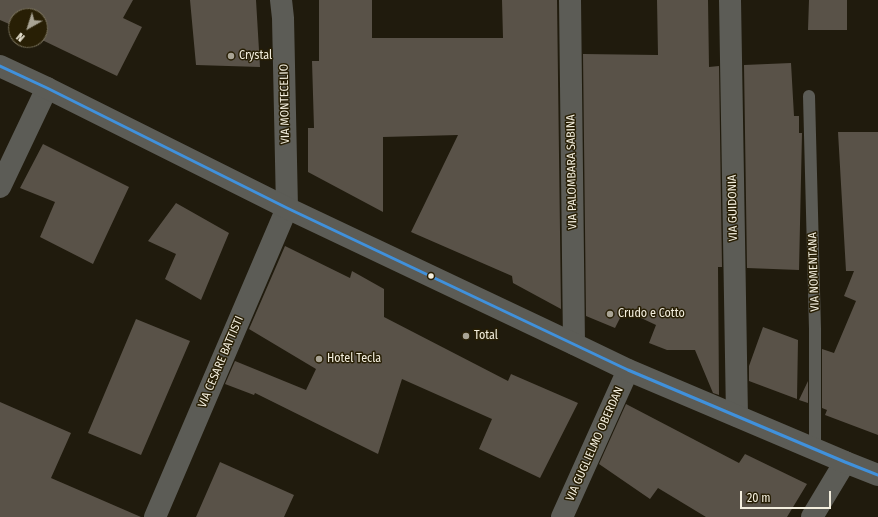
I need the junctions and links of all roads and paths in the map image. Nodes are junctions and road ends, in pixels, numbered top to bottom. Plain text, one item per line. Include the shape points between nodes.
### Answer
1 (281, 0) edge
2 (570, 0) edge
3 (730, 0) edge
4 (0, 66) edge
5 (47, 88) junction
6 (809, 96) dead end
7 (0, 187) edge
8 (287, 208) junction
9 (574, 344) junction
10 (628, 370) junction
11 (737, 416) junction
12 (816, 449) junction
13 (845, 462) junction
14 (878, 475) edge
15 (155, 517) edge
16 (562, 517) edge
17 (812, 517) edge

1 - 8 street, VIA MONTECELIO
2 - 9 street, VIA PALOMBARA SABINA
3 - 11 street, VIA GUIDONIA
4 - 5 street
5 - 7 street
5 - 8 street
6 - 12 lane, VIA NOMENTANA via 816,329
8 - 9 street
8 - 15 street, VIA CESARE BATTISTI
9 - 10 street
10 - 11 street
10 - 16 street, VIA GUGLIELMO OBERDAN
11 - 12 street
12 - 13 street
13 - 14 street
13 - 17 street

